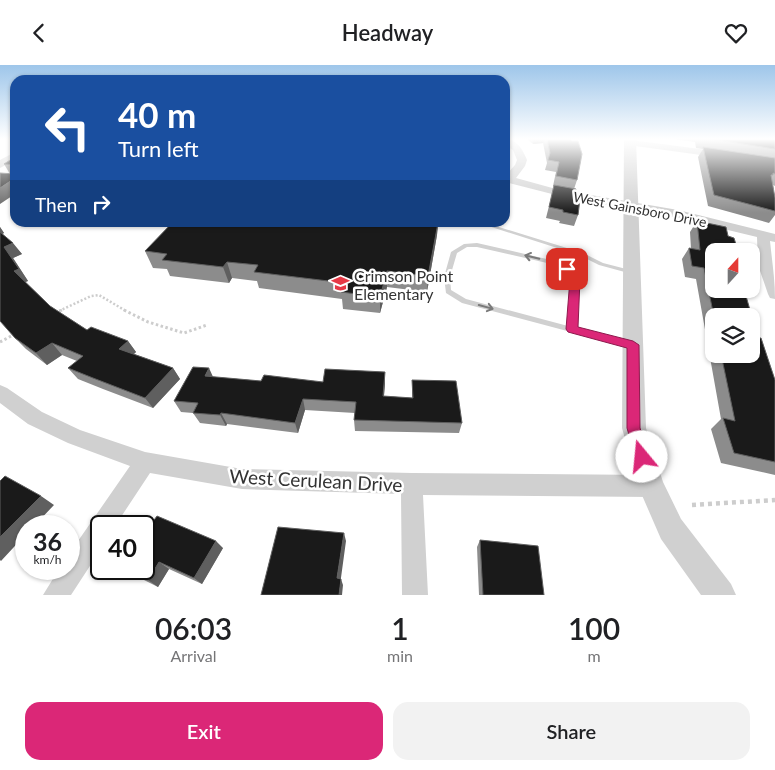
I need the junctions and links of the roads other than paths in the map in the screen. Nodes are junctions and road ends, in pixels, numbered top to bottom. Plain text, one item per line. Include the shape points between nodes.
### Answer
1 (521, 164) edge
2 (630, 164) edge
3 (510, 176) edge
4 (510, 180) edge
5 (631, 206) junction
6 (495, 227) edge
7 (769, 237) edge
8 (632, 272) junction
9 (775, 294) edge
10 (572, 329) junction
11 (633, 345) junction
12 (0, 393) edge
13 (145, 462) junction
14 (412, 484) junction
15 (651, 486) junction
16 (110, 515) edge
17 (90, 545) edge
18 (56, 595) edge
19 (415, 595) edge
20 (720, 595) edge

1 - 3 street
2 - 5 street
4 - 5 street, West Gainsboro Drive
5 - 7 street, West Gainsboro Drive
5 - 8 street
6 - 8 lane
7 - 9 street via 765,265
8 - 11 street
10 -> 10 lane via 575,279 567,269 549,261 477,245 466,245 454,252 447,277 448,291 464,301
10 - 11 lane
11 - 15 street via 634,428
12 - 13 street, West Cerulean Drive via 35,418 74,437
13 - 14 street, West Cerulean Drive via 242,479
13 - 16 street
14 - 15 street, West Cerulean Drive
14 - 19 street
15 - 20 street via 671,529
17 - 18 street

